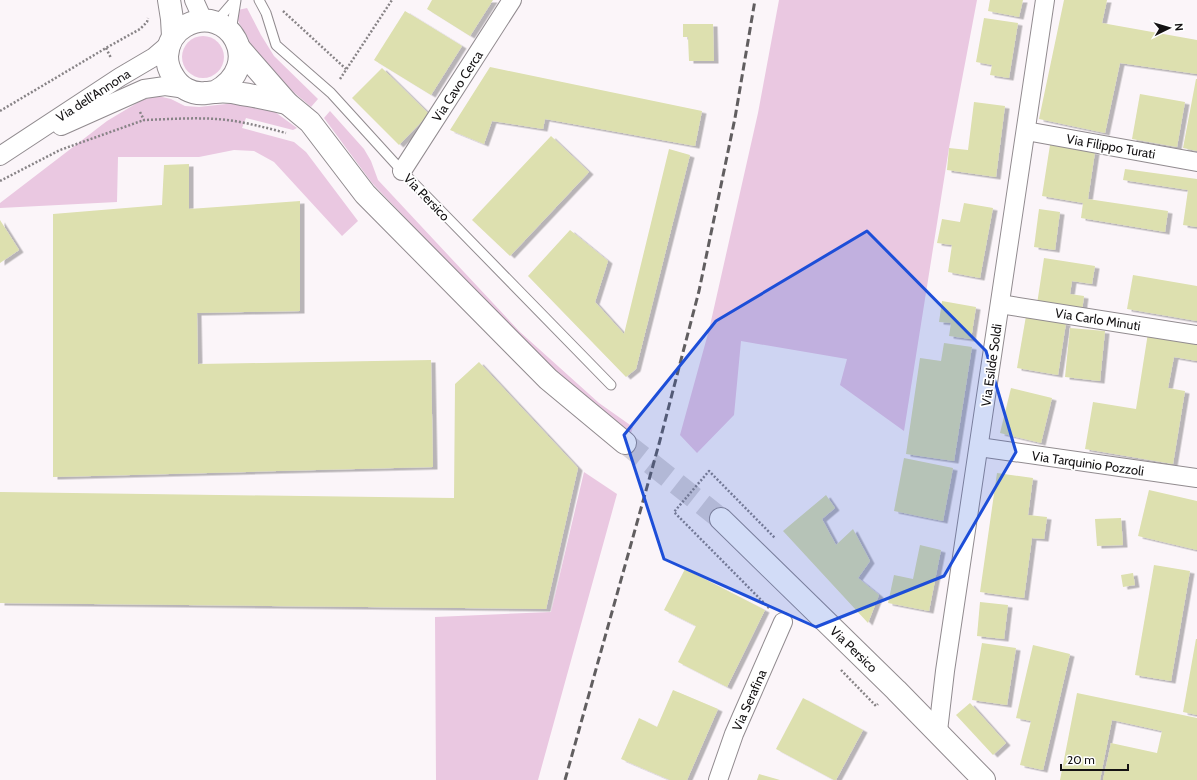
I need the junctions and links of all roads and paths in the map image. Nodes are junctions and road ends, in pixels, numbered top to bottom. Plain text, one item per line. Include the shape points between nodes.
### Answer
1 (169, 0) edge
2 (194, 0) edge
3 (236, 0) edge
4 (259, 0) edge
5 (392, 0) edge
6 (512, 0) edge
7 (1046, 0) edge
8 (282, 10) dead end
9 (148, 16) dead end
10 (222, 31) junction
11 (171, 41) junction
12 (186, 89) junction
13 (215, 92) junction
14 (287, 103) junction
15 (0, 111) edge
16 (144, 120) dead end
17 (1026, 131) junction
18 (18, 144) junction
19 (0, 156) edge
20 (1197, 162) edge
21 (402, 172) junction
22 (0, 181) edge
23 (1000, 304) junction
24 (1197, 335) edge
25 (611, 385) dead end
26 (625, 443) tunnel mouth
27 (979, 447) junction
28 (1197, 478) edge
29 (721, 519) tunnel mouth
30 (783, 622) dead end
31 (938, 731) junction
32 (718, 780) edge
33 (984, 780) edge

1 - 11 street via 172,19
2 - 10 street
3 - 10 lane
3 - 10 lane
4 - 21 lane, Via Persico via 276,45 331,93
5 - 8 path via 346,69
6 - 21 street, Via Cavo Cerca
7 - 17 street, Via Esilde Soldi
9 - 15 path via 147,22 140,29
10 - 11 street via 192,22 182,28
10 - 13 street via 240,59 235,74 225,87
10 - 14 street
11 - 12 street via 167,58 169,70 176,81
11 - 18 street, Via dell'Annona via 154,56
12 - 13 street via 195,93
12 - 18 street, Via dell'Annona via 165,86 144,89
13 - 14 street via 242,94
14 - 26 street via 310,122 365,194 470,301 548,379
16 - 22 path via 60,150
17 - 20 street, Via Filippo Turati
17 - 23 street, Via Esilde Soldi
18 - 19 street, Via dell'Annona
21 - 25 lane, Via Persico
23 - 24 street, Via Carlo Minuti
23 - 27 street, Via Esilde Soldi
27 - 28 street, Via Tarquinio Pozzoli
27 - 31 street, Via Esilde Soldi
29 - 31 street, Via Persico
30 - 32 street, Via Serafina via 734,734
31 - 33 street, Via Persico

